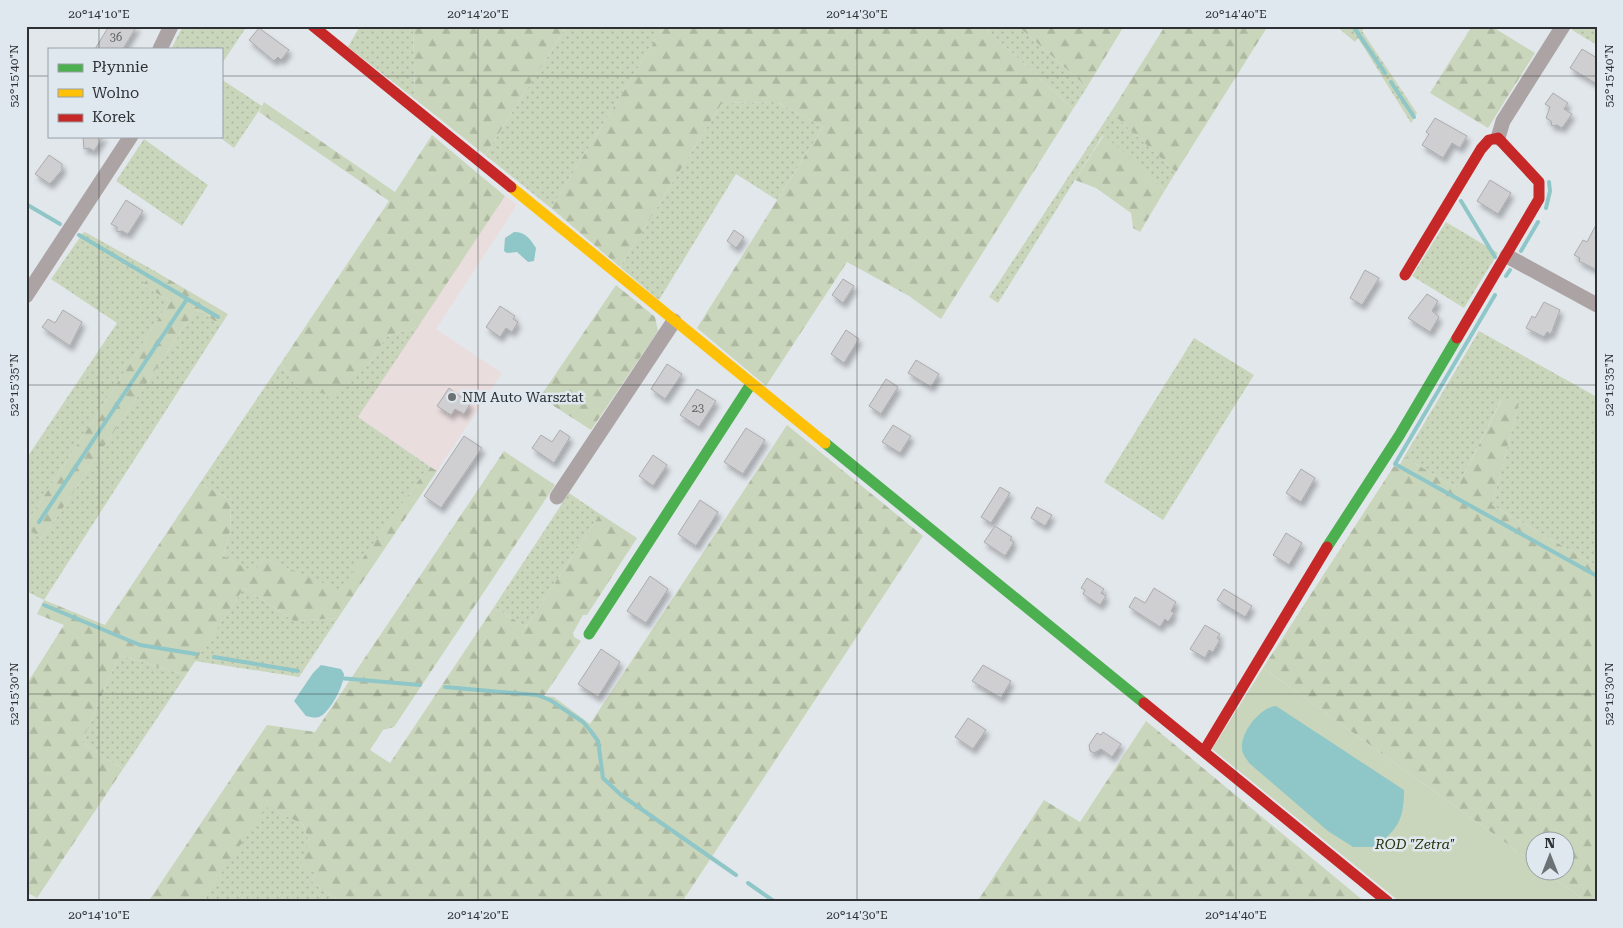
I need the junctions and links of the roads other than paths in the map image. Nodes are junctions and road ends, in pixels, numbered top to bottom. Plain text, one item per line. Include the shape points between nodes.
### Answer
1 (171, 26) edge
2 (313, 26) edge
3 (1563, 26) edge
4 (160, 48) edge
5 (130, 138) edge
6 (1498, 138) junction
7 (1507, 256) junction
8 (1405, 274) dead end
9 (26, 296) edge
10 (1597, 305) edge
11 (674, 321) junction
12 (751, 384) junction
13 (558, 497) dead end
14 (589, 634) dead end
15 (1204, 751) junction
16 (1388, 902) edge

1 - 4 street
2 - 11 street
3 - 6 street via 1503,121
5 - 9 street
6 - 7 street via 1539,182 1541,191 1540,199
6 - 8 street via 1489,140 1481,149
7 - 10 street
7 - 15 street
11 - 12 street
11 - 13 street
12 - 14 street
12 - 15 street
15 - 16 street

